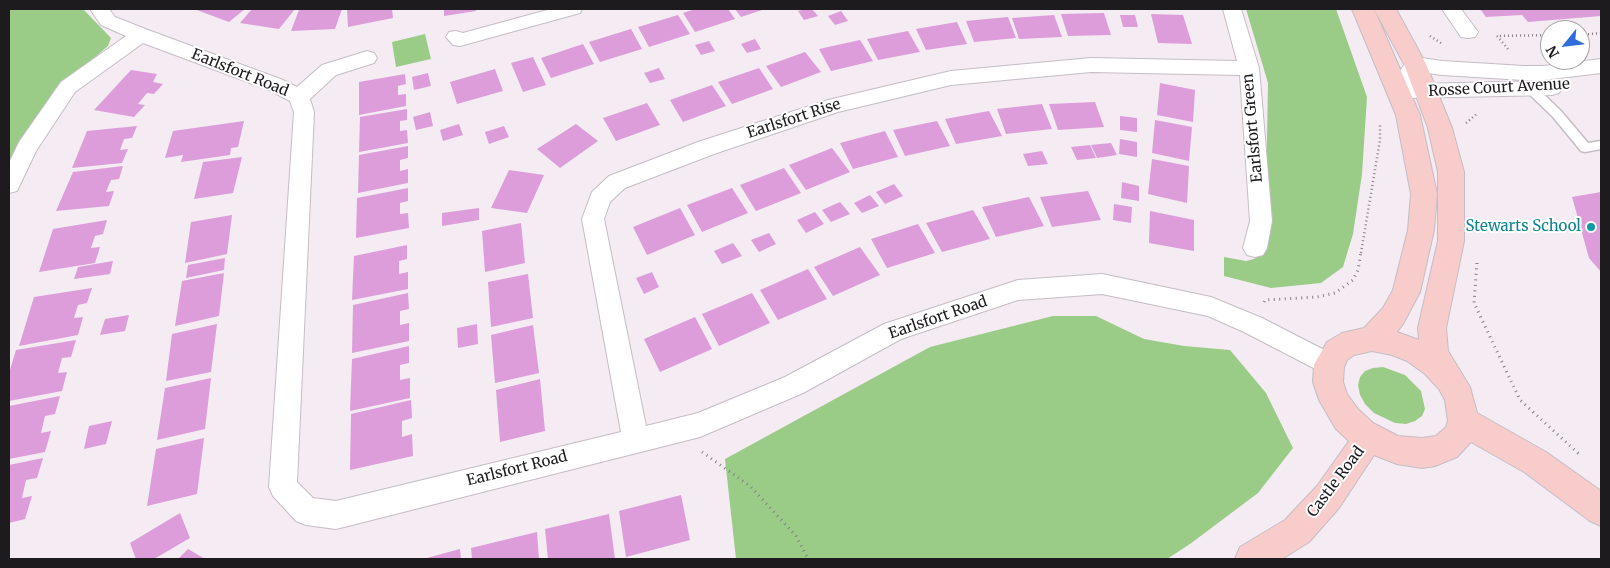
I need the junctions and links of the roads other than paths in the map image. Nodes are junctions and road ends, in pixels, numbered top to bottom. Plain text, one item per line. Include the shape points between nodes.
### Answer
1 (100, 9) edge
2 (573, 9) edge
3 (1232, 9) edge
4 (1363, 9) edge
5 (1385, 9) edge
6 (1451, 9) edge
7 (540, 13) edge
8 (1468, 32) dead end
9 (141, 35) junction
10 (456, 37) dead end
11 (367, 58) dead end
12 (1415, 64) junction
13 (1601, 66) edge
14 (1249, 68) junction
15 (1601, 82) edge
16 (1531, 89) junction
17 (1397, 91) junction
18 (1425, 92) junction
19 (299, 97) junction
20 (1601, 146) edge
21 (9, 185) edge
22 (1255, 248) dead end
23 (1372, 339) junction
24 (1329, 365) junction
25 (1449, 380) junction
26 (1462, 421) junction
27 (1369, 437) junction
28 (636, 441) junction
29 (1601, 510) edge
30 (1252, 559) edge

1 - 9 street, Earlsfort Road via 108,20
2 - 7 street
3 - 14 street, Earlsfort Green
4 - 17 street
5 - 12 street
6 - 8 street
7 - 10 street via 460,40
9 - 19 street, Earlsfort Road via 276,85
9 - 21 street via 68,87 27,148
11 - 19 street via 329,70
12 - 13 street, Rosse Court Avenue via 1516,73
12 - 17 street
12 - 18 street
14 - 22 street, Earlsfort Green via 1261,221
14 - 28 street, Earlsfort Rise via 1091,65 951,78 835,105 706,148 618,182 600,198 593,219
15 - 16 street, Rosse Court Avenue
16 - 18 street, Rosse Court Avenue
16 - 20 lane via 1585,148
17 - 18 street, Rosse Court Avenue
17 - 23 street via 1408,115 1424,194 1421,230 1406,292 1393,316
18 - 25 street via 1440,128 1451,172 1451,240 1432,328 1434,352
19 - 28 street, Earlsfort Road via 304,112 283,487 306,511 336,515
23 - 24 street via 1344,346
23 - 25 street via 1417,352
24 - 27 street via 1328,382 1334,400 1347,419
24 - 28 street, Earlsfort Road via 1211,307 1102,284 1018,290 893,331 777,392 700,424
25 - 26 street via 1459,396
26 - 27 street via 1458,436 1435,452 1398,450
26 - 29 street via 1535,462
27 - 30 street, Castle Road via 1328,497 1298,531

